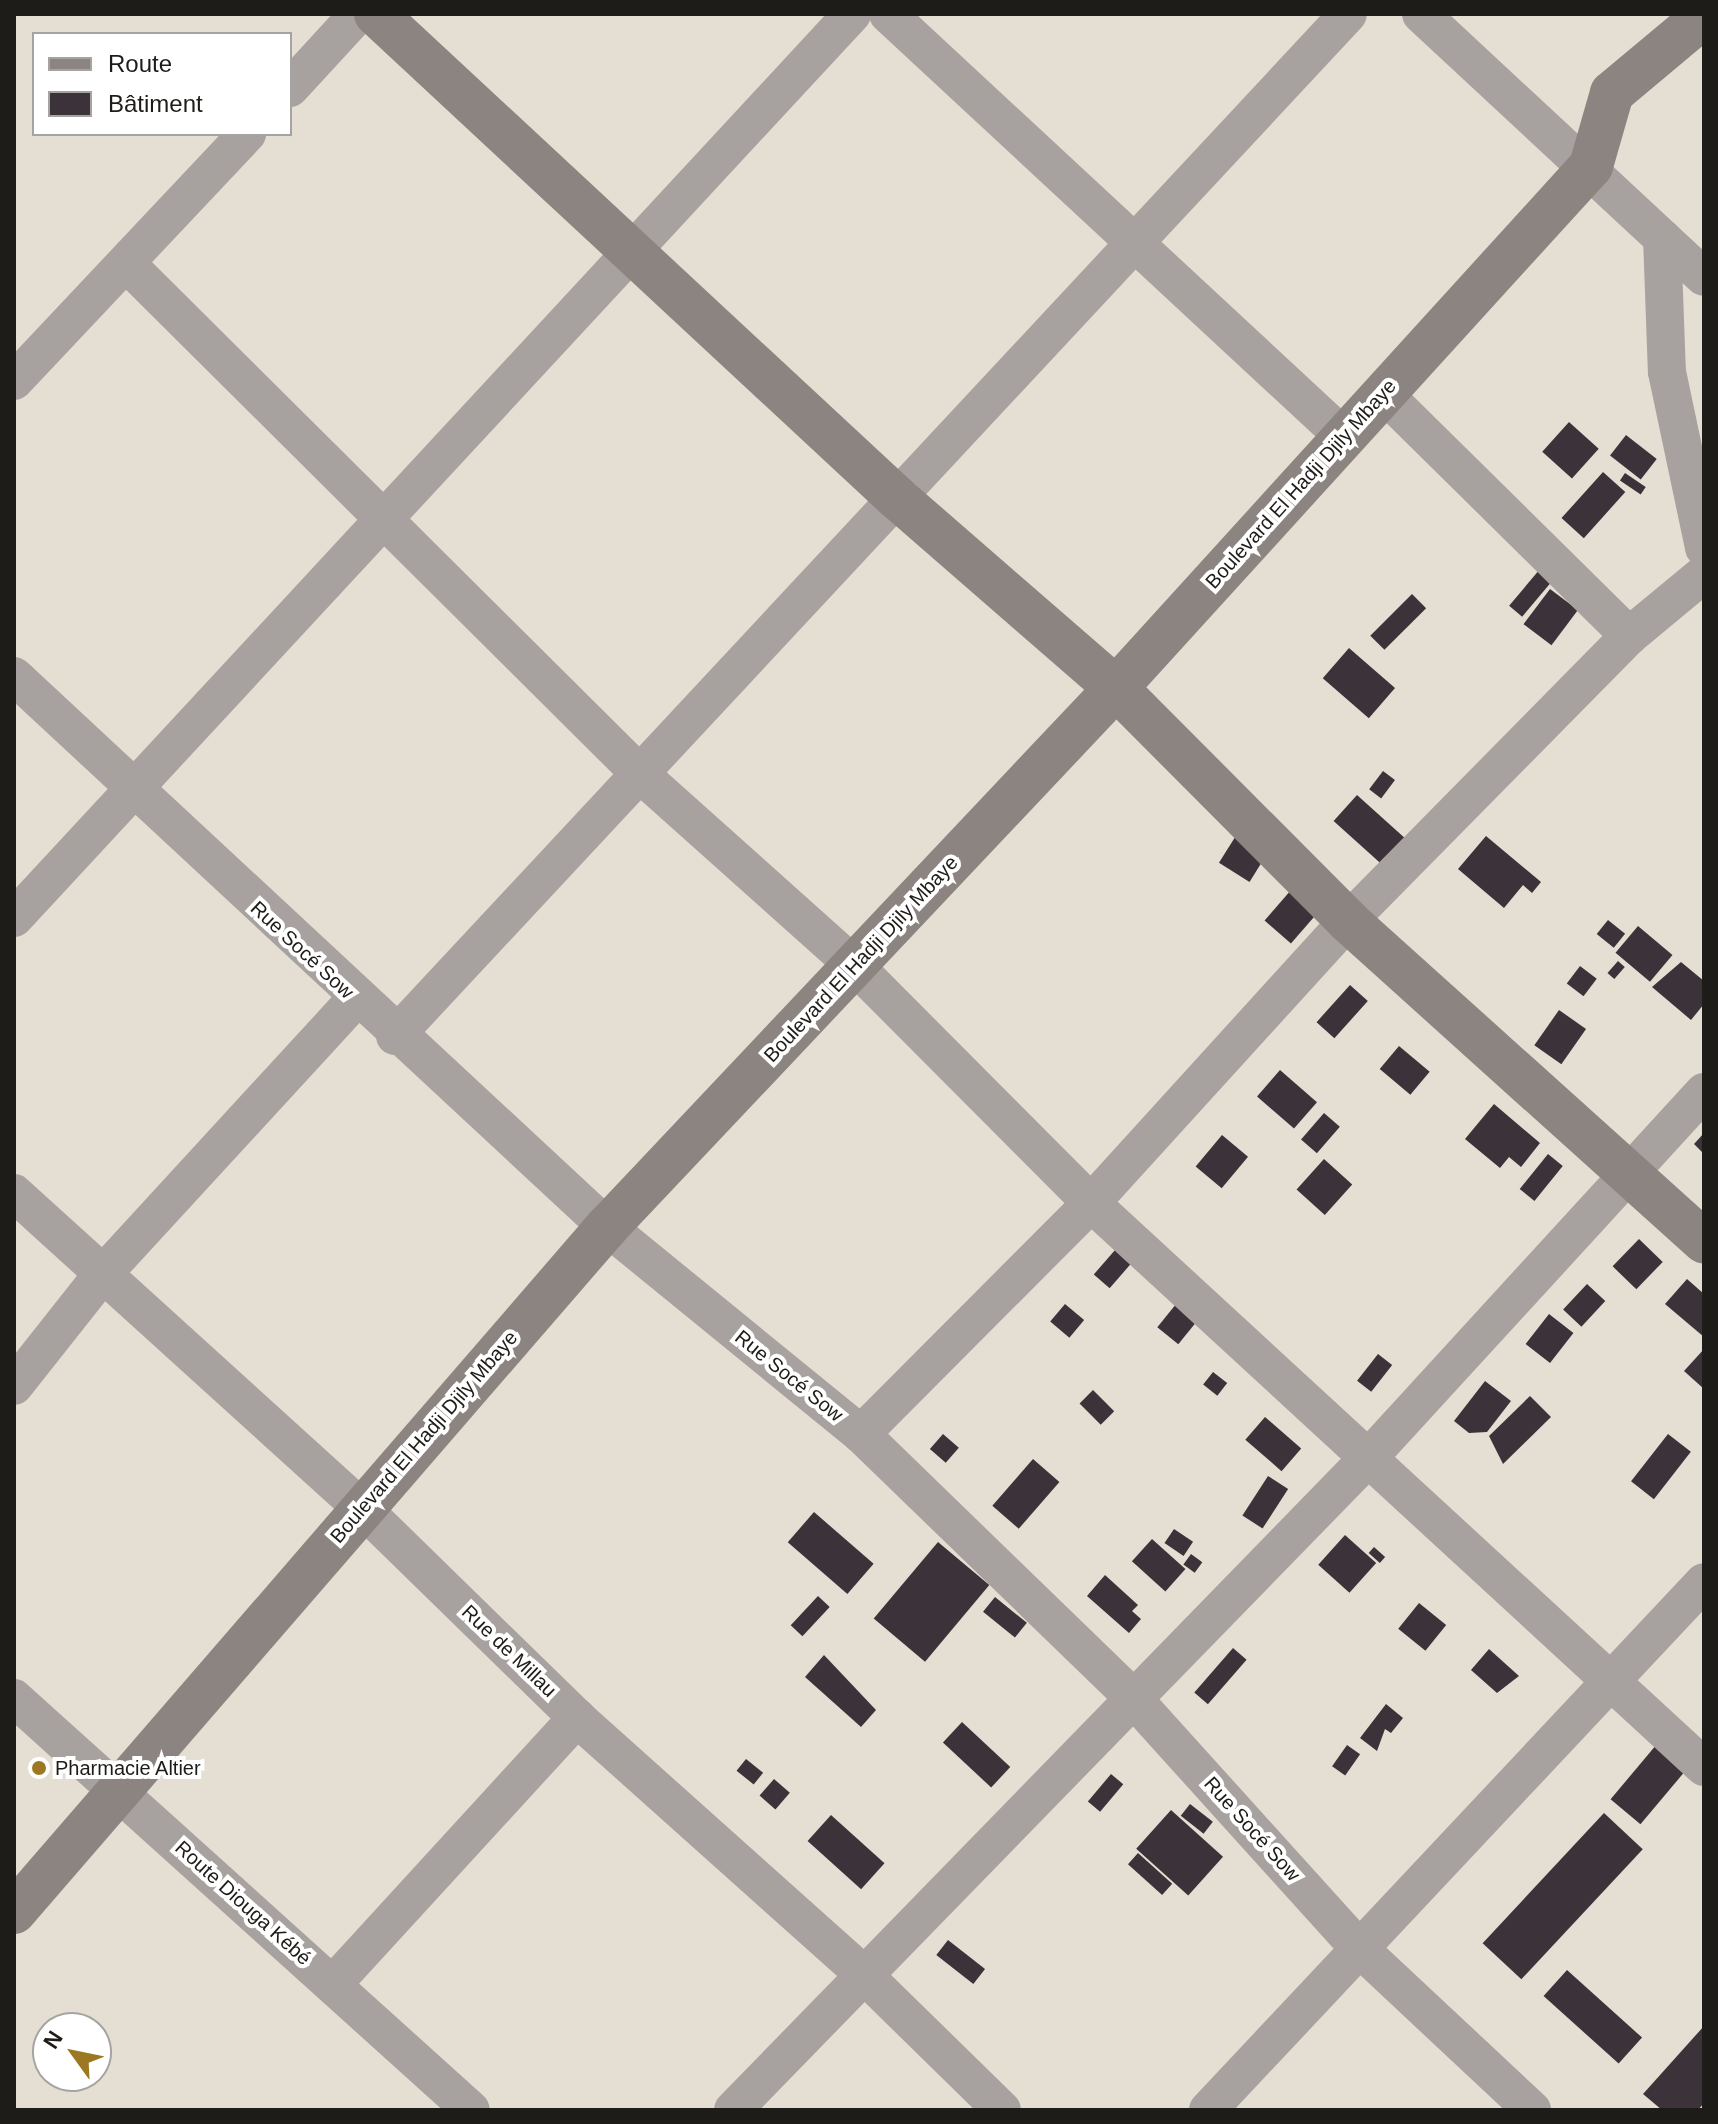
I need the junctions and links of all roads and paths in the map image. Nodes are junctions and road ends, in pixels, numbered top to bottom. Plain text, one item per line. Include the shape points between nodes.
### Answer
1 (358, 14) edge
2 (376, 14) edge
3 (852, 14) edge
4 (888, 14) edge
5 (1348, 14) edge
6 (1421, 14) edge
7 (1704, 16) edge
8 (292, 86) edge
9 (245, 136) edge
10 (1591, 166) junction
11 (1662, 238) junction
12 (1133, 242) junction
13 (633, 250) junction
14 (127, 264) junction
15 (1704, 277) edge
16 (14, 381) edge
17 (1383, 393) junction
18 (1343, 436) junction
19 (896, 497) junction
20 (385, 521) junction
21 (1704, 548) edge
22 (1704, 574) edge
23 (1629, 636) junction
24 (14, 676) edge
25 (1116, 688) junction
26 (639, 773) junction
27 (134, 791) junction
28 (14, 918) edge
29 (1348, 921) junction
30 (855, 966) junction
31 (355, 1000) junction
32 (395, 1036) junction
33 (1704, 1092) edge
34 (1629, 1175) junction
35 (14, 1193) edge
36 (1091, 1203) junction
37 (607, 1227) junction
38 (1704, 1241) edge
39 (101, 1276) junction
40 (14, 1386) edge
41 (861, 1434) junction
42 (1372, 1454) junction
43 (362, 1508) junction
44 (1704, 1582) edge
45 (1612, 1679) junction
46 (1131, 1696) junction
47 (14, 1698) edge
48 (577, 1718) junction
49 (1704, 1767) edge
50 (118, 1792) junction
51 (14, 1912) edge
52 (1359, 1948) junction
53 (862, 1973) junction
54 (334, 1983) junction
55 (471, 2110) edge
56 (733, 2110) edge
57 (1002, 2110) edge
58 (1208, 2110) edge
59 (1532, 2110) edge

1 - 8 street
2 - 13 main road
3 - 13 street
4 - 12 street
5 - 12 street
6 - 10 street
7 - 10 main road, Boulevard El Hadji Djily Mbaye via 1612,93
9 - 14 street
10 - 11 street
10 - 17 main road, Boulevard El Hadji Djily Mbaye
11 - 15 street
11 - 21 street via 1667,372
12 - 18 street
12 - 19 street
13 - 19 main road
13 - 20 street
14 - 16 street
14 - 20 street
17 - 18 main road, Boulevard El Hadji Djily Mbaye
17 - 23 street
18 - 25 main road, Boulevard El Hadji Djily Mbaye
19 - 25 main road
19 - 26 street
20 - 26 street
20 - 27 street
22 - 23 street
23 - 29 street
24 - 27 street, Rue Socé Sow
25 - 29 main road
25 - 30 main road, Boulevard El Hadji Djily Mbaye
26 - 30 street
26 - 32 street
27 - 28 street
27 - 31 street, Rue Socé Sow
29 - 34 main road
29 - 36 street
30 - 36 street
30 - 37 main road, Boulevard El Hadji Djily Mbaye
31 - 32 street, Rue Socé Sow
31 - 39 street
32 - 37 street, Rue Socé Sow
33 - 34 street
34 - 38 main road
34 - 42 street
35 - 39 street, Rue de Millau
36 - 41 street
36 - 42 street
37 - 41 street, Rue Socé Sow
37 - 43 main road, Boulevard El Hadji Djily Mbaye
39 - 40 street
39 - 43 street, Rue de Millau
41 - 46 street, Rue Socé Sow
42 - 45 street
42 - 46 street
43 - 48 street, Rue de Millau
43 - 50 main road, Boulevard El Hadji Djily Mbaye
44 - 45 street
45 - 49 street
45 - 52 street
46 - 52 street, Rue Socé Sow
46 - 53 street
47 - 50 street, Route Diouga Kébé
48 - 53 street, Rue de Millau
48 - 54 street
50 - 51 main road, Boulevard El Hadji Djily Mbaye
50 - 54 street, Route Diouga Kébé
52 - 58 street
52 - 59 street, Rue Socé Sow
53 - 56 street
53 - 57 street, Rue de Millau
54 - 55 street, Route Diouga Kébé

